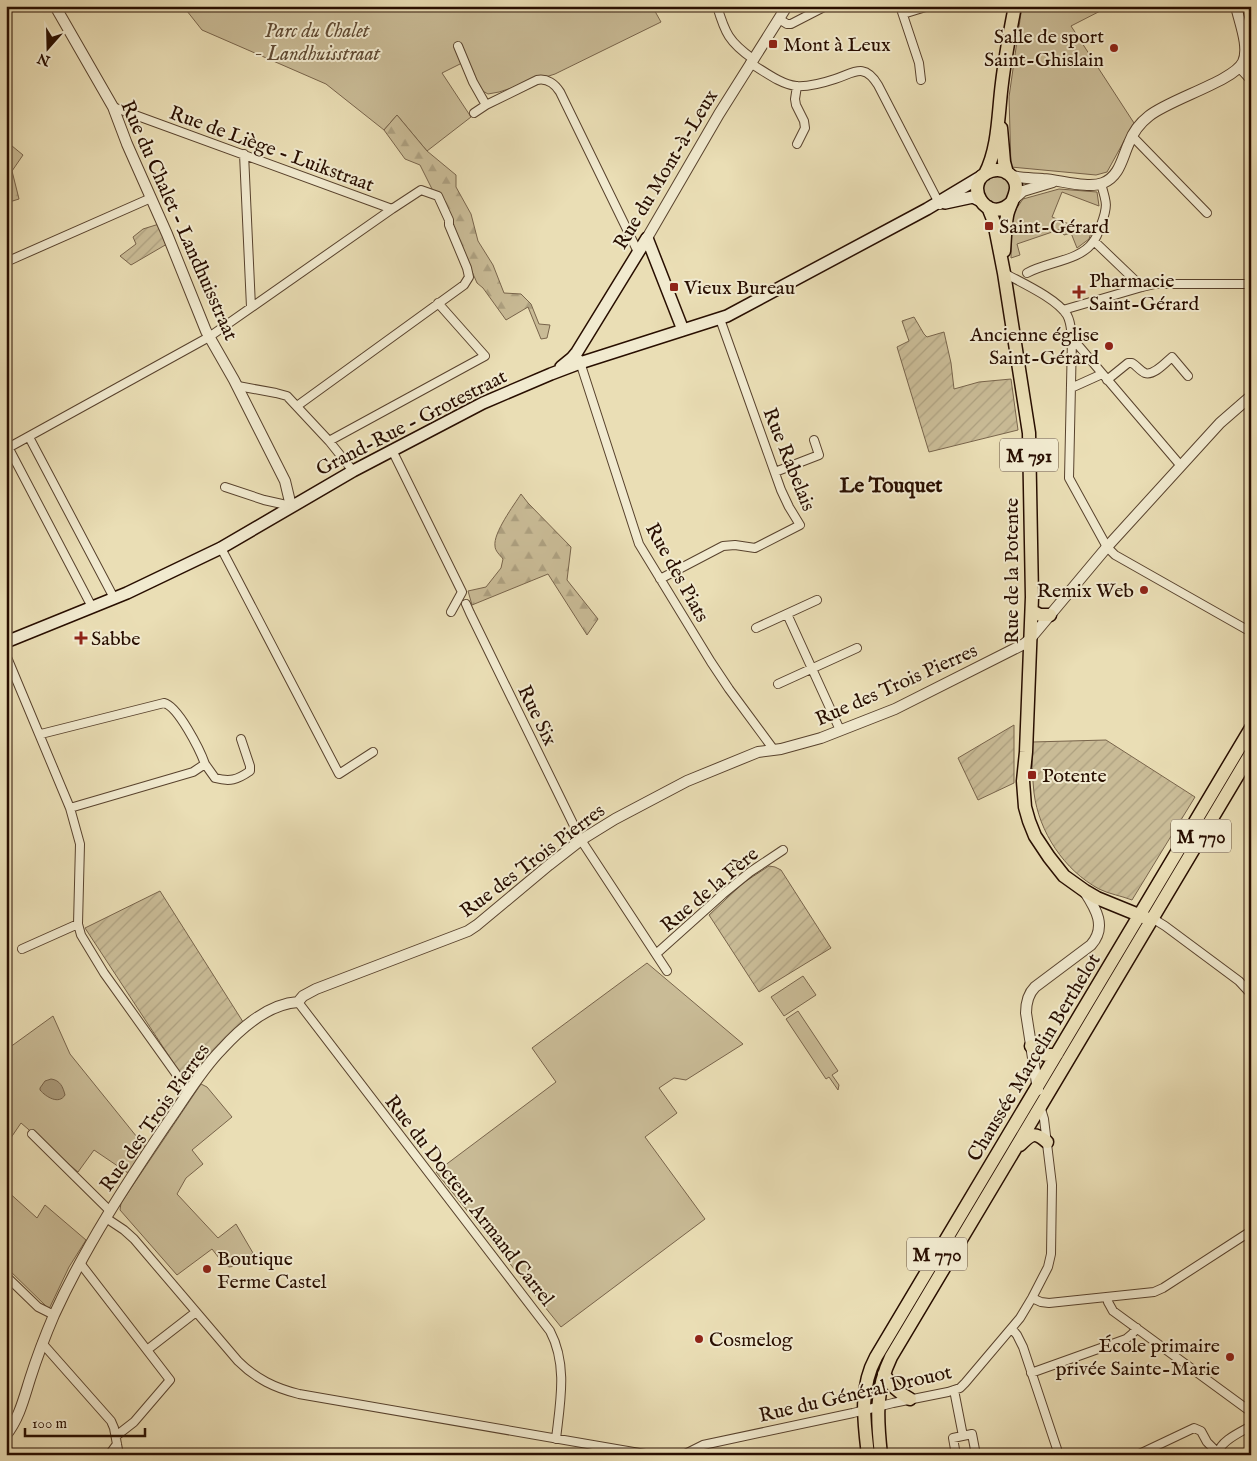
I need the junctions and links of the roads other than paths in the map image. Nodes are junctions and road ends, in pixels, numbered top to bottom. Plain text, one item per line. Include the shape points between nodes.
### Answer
1 (55, 6) edge
2 (718, 6) edge
3 (787, 6) edge
4 (826, 6) edge
5 (929, 6) edge
6 (1015, 6) edge
7 (1236, 6) edge
8 (901, 10) edge
9 (778, 19) junction
10 (458, 46) dead end
11 (752, 61) junction
12 (1240, 66) junction
13 (1251, 79) edge
14 (921, 80) dead end
15 (797, 86) junction
16 (486, 105) junction
17 (113, 107) junction
18 (474, 113) dead end
19 (1000, 113) junction
20 (1132, 136) junction
21 (797, 144) dead end
22 (244, 154) junction
23 (1008, 174) junction
24 (984, 175) junction
25 (1062, 182) junction
26 (1101, 184) junction
27 (151, 198) junction
28 (1013, 200) junction
29 (939, 203) junction
30 (984, 204) junction
31 (392, 209) junction
32 (1207, 213) dead end
33 (647, 238) junction
34 (1094, 241) junction
35 (638, 252) junction
36 (6, 262) edge
37 (1004, 273) junction
38 (1027, 273) dead end
39 (1251, 284) edge
40 (1142, 287) junction
41 (438, 303) junction
42 (251, 307) junction
43 (1063, 310) junction
44 (720, 319) junction
45 (683, 330) junction
46 (209, 337) junction
47 (1072, 338) junction
48 (579, 358) junction
49 (1188, 376) dead end
50 (1105, 377) junction
51 (238, 386) junction
52 (1070, 388) junction
53 (1251, 396) edge
54 (297, 406) junction
55 (29, 437) junction
56 (814, 440) dead end
57 (329, 441) junction
58 (7, 447) edge
59 (392, 450) junction
60 (1181, 466) junction
61 (354, 471) junction
62 (775, 472) junction
63 (226, 487) dead end
64 (290, 506) junction
65 (1107, 547) junction
66 (220, 548) junction
67 (660, 579) junction
68 (114, 598) junction
69 (818, 600) dead end
70 (466, 604) dead end
71 (92, 606) junction
72 (1032, 611) junction
73 (452, 612) dead end
74 (787, 614) junction
75 (1050, 615) junction
76 (756, 628) dead end
77 (1251, 632) edge
78 (1030, 639) junction
79 (6, 642) edge
80 (857, 648) dead end
81 (6, 655) edge
82 (812, 669) junction
83 (778, 684) dead end
84 (1251, 728) edge
85 (840, 730) junction
86 (40, 734) junction
87 (241, 739) dead end
88 (774, 750) junction
89 (373, 752) dead end
90 (1026, 752) junction
91 (1251, 753) edge
92 (205, 764) junction
93 (70, 808) junction
94 (581, 840) junction
95 (783, 850) dead end
96 (1085, 891) junction
97 (1144, 916) junction
98 (78, 924) junction
99 (22, 949) dead end
100 (656, 954) junction
101 (667, 971) dead end
102 (1251, 994) edge
103 (298, 1002) junction
104 (1031, 1046) junction
105 (1057, 1054) junction
106 (1037, 1087) junction
107 (189, 1092) junction
108 (1040, 1106) junction
109 (32, 1134) dead end
110 (1047, 1142) junction
111 (1011, 1154) junction
112 (108, 1214) junction
113 (1251, 1231) edge
114 (80, 1263) junction
115 (8, 1282) edge
116 (1107, 1297) junction
117 (1032, 1298) junction
118 (196, 1312) junction
119 (54, 1315) junction
120 (1136, 1328) junction
121 (1012, 1329) junction
122 (42, 1343) junction
123 (147, 1350) junction
124 (1032, 1373) junction
125 (884, 1374) junction
126 (954, 1390) junction
127 (910, 1399) junction
128 (878, 1407) junction
129 (864, 1411) junction
130 (1251, 1412) edge
131 (1251, 1426) edge
132 (6, 1435) edge
133 (963, 1436) junction
134 (556, 1439) junction
135 (117, 1440) junction
136 (1219, 1453) edge
137 (109, 1455) edge
138 (119, 1455) edge
139 (651, 1455) edge
140 (683, 1455) edge
141 (868, 1455) edge
142 (881, 1455) edge
143 (956, 1455) edge
144 (976, 1455) edge
145 (1059, 1455) edge
146 (1137, 1455) edge

1 - 17 street, Rue du Chalet - Landhuisstraat
2 - 11 street via 727,35
3 - 9 street, Rue du Mont-à-Leux
4 - 9 street via 792,24
5 - 8 street
6 - 19 main road via 1004,63
7 - 12 street via 1246,48
8 - 14 street
9 - 11 street, Rue du Mont-à-Leux
10 - 16 street
11 - 15 street via 785,83
11 - 33 street, Rue du Mont-à-Leux
12 - 13 street
12 - 20 street via 1224,78 1154,112
15 - 21 street via 796,105 805,128
15 - 29 street via 825,82 858,70 869,74 878,85
16 - 18 street
16 - 35 street via 537,80 554,85
17 - 22 street, Rue de Liège - Luikstraat
17 - 27 street, Rue du Chalet - Landhuisstraat
19 - 23 main road
19 - 24 main road via 992,155
20 - 26 street via 1117,172
20 - 32 street
22 - 31 street, Rue de Liège - Luikstraat
22 - 42 street
23 - 24 main road via 997,170
23 - 25 street
23 - 28 main road via 1016,185
24 - 29 main road
24 - 30 main road via 977,188
25 - 26 street
25 - 28 street via 1032,188
26 - 34 street via 1106,207
27 - 36 street
27 - 46 street, Rue du Chalet - Landhuisstraat
28 - 30 main road via 1002,208 994,209
28 - 37 main road, Rue de la Potente / M 791 via 1006,217
29 - 30 main road via 973,197
29 - 44 main road, Grand-Rue - Grotestraat
30 - 37 main road, Rue de la Potente / M 791 via 994,222
31 - 41 street via 421,190 438,196 450,220 449,225 468,268 468,277 464,285
31 - 42 street
33 - 35 main road, Rue du Mont-à-Leux
33 - 45 main road
34 - 38 street via 1080,253
34 - 40 street
35 - 48 main road, Rue du Mont-à-Leux
37 - 43 street
37 - 72 main road, Rue de la Potente / M 791 via 1029,432
39 - 40 street via 1159,284
40 - 43 street
41 - 54 street
41 - 57 street via 485,356
42 - 46 street
43 - 47 street via 1069,320
44 - 45 main road, Grand-Rue - Grotestraat
44 - 62 street, Rue Rabelais
45 - 48 main road, Grand-Rue - Grotestraat
46 - 51 street, Rue du Chalet - Landhuisstraat
46 - 55 street
47 - 50 street
47 - 52 street
48 - 59 main road, Grand-Rue - Grotestraat
48 - 67 street, Rue des Piats via 637,539
49 - 50 street via 1172,357 1148,374 1128,363
50 - 52 street
50 - 60 street
51 - 54 street via 287,396
51 - 64 street, Rue du Chalet - Landhuisstraat via 285,482
52 - 65 street via 1069,478
53 - 60 street, Rue des Trois Pierres via 1224,418
54 - 57 street
55 - 58 street
55 - 68 street
56 - 62 street via 819,455
57 - 61 street
58 - 71 street
59 - 61 main road, Grand-Rue - Grotestraat
59 - 73 street via 462,592
60 - 65 street, Rue des Trois Pierres
61 - 64 main road, Grand-Rue - Grotestraat
62 - 67 street, Rue Rabelais via 800,525 755,548 723,546
63 - 64 street
64 - 66 main road, Grand-Rue - Grotestraat
65 - 75 street, Rue des Trois Pierres
65 - 77 street via 1115,555
66 - 68 main road, Grand-Rue - Grotestraat
66 - 89 street via 339,774
67 - 88 street, Rue des Piats via 710,662
68 - 71 main road, Grand-Rue - Grotestraat
69 - 74 street
70 - 94 street, Rue Six
71 - 79 main road, Grand-Rue - Grotestraat
72 - 75 main road via 1040,616
72 - 78 main road, Rue de la Potente / M 791
74 - 76 street
74 - 82 street
75 - 78 street, Rue des Trois Pierres
78 - 85 street, Rue des Trois Pierres via 895,709
78 - 90 main road, Rue de la Potente / M 791
80 - 82 street
81 - 86 street
82 - 83 street
82 - 85 street
84 - 97 main road, Chaussée Marcelin Berthelot / M 770 via 1193,824
85 - 88 street, Rue des Trois Pierres
86 - 92 street via 170,704
86 - 93 street
87 - 92 street via 250,771 234,780 223,780 215,778
88 - 94 street, Rue des Trois Pierres via 758,752 687,781
90 - 96 main road, Rue de la Potente / M 791 via 1023,794 1031,828 1058,869
90 - 97 main road, Rue de la Potente / M 791 via 1032,806 1054,855 1084,884
91 - 97 main road, Chaussée Marcelin Berthelot / M 770
92 - 93 street via 193,772
93 - 98 street via 80,844
94 - 100 street, Rue de la Fère
94 - 103 street, Rue des Trois Pierres via 468,931 316,989
95 - 100 street, Rue de la Fère via 723,894
96 - 97 main road, Rue de la Potente / M 791
96 - 104 street, Rue de la Potente via 1099,923 1099,934 1092,944 1038,984 1030,994 1026,1008
97 - 102 street via 1169,928 1239,981
97 - 105 main road, Chaussée Marcelin Berthelot / M 770
97 - 108 main road, Chaussée Marcelin Berthelot / M 770 via 1102,1002
98 - 99 street
98 - 107 street via 81,935 104,973
100 - 101 street, Rue de la Fère
103 - 107 street, Rue des Trois Pierres via 273,1008 242,1030 221,1049
103 - 134 street, Rue du Docteur Armand Carrel via 550,1331 557,1349 562,1386
104 - 105 main road via 1044,1055
104 - 106 street, Rue de la Potente
105 - 106 main road, Chaussée Marcelin Berthelot / M 770
106 - 108 street, Rue de la Potente
106 - 129 main road, Chaussée Marcelin Berthelot / M 770 via 873,1362
107 - 112 street, Rue des Trois Pierres
108 - 110 street, Rue de la Potente
108 - 111 main road, Chaussée Marcelin Berthelot / M 770
109 - 112 street
110 - 111 main road via 1037,1135 1030,1135
110 - 117 street, Rue de la Potente via 1052,1185 1051,1254
111 - 125 main road, Chaussée Marcelin Berthelot / M 770 via 894,1351
112 - 114 street, Rue des Trois Pierres
112 - 118 street via 134,1239
113 - 116 street via 1158,1291
114 - 119 street, Rue des Trois Pierres
114 - 123 street
115 - 119 street via 38,1307
116 - 117 street via 1045,1303
116 - 120 street via 1113,1310
117 - 121 street, Rue de la Potente
118 - 123 street
118 - 134 street via 247,1370 277,1388
119 - 122 street, Rue des Trois Pierres
120 - 124 street via 1126,1339
120 - 130 street
121 - 124 street via 1021,1340
121 - 126 street, Rue du Général Drouot via 965,1383
122 - 132 street, Rue des Trois Pierres via 20,1411
122 - 135 street via 111,1422
123 - 135 street via 170,1380
124 - 145 street
125 - 127 main road via 894,1388
125 - 128 main road, Chaussée Marcelin Berthelot / M 770
126 - 127 street, Rue du Général Drouot
126 - 133 street
127 - 128 street, Rue du Général Drouot
128 - 129 street, Rue du Général Drouot
128 - 142 main road, M 770
129 - 140 street, Rue du Général Drouot via 698,1446
129 - 141 main road, M 770
131 - 136 street via 1222,1443
133 - 143 street via 953,1438
133 - 144 street via 972,1434
134 - 139 street
135 - 137 street
135 - 138 street
136 - 146 street via 1201,1431 1194,1428

